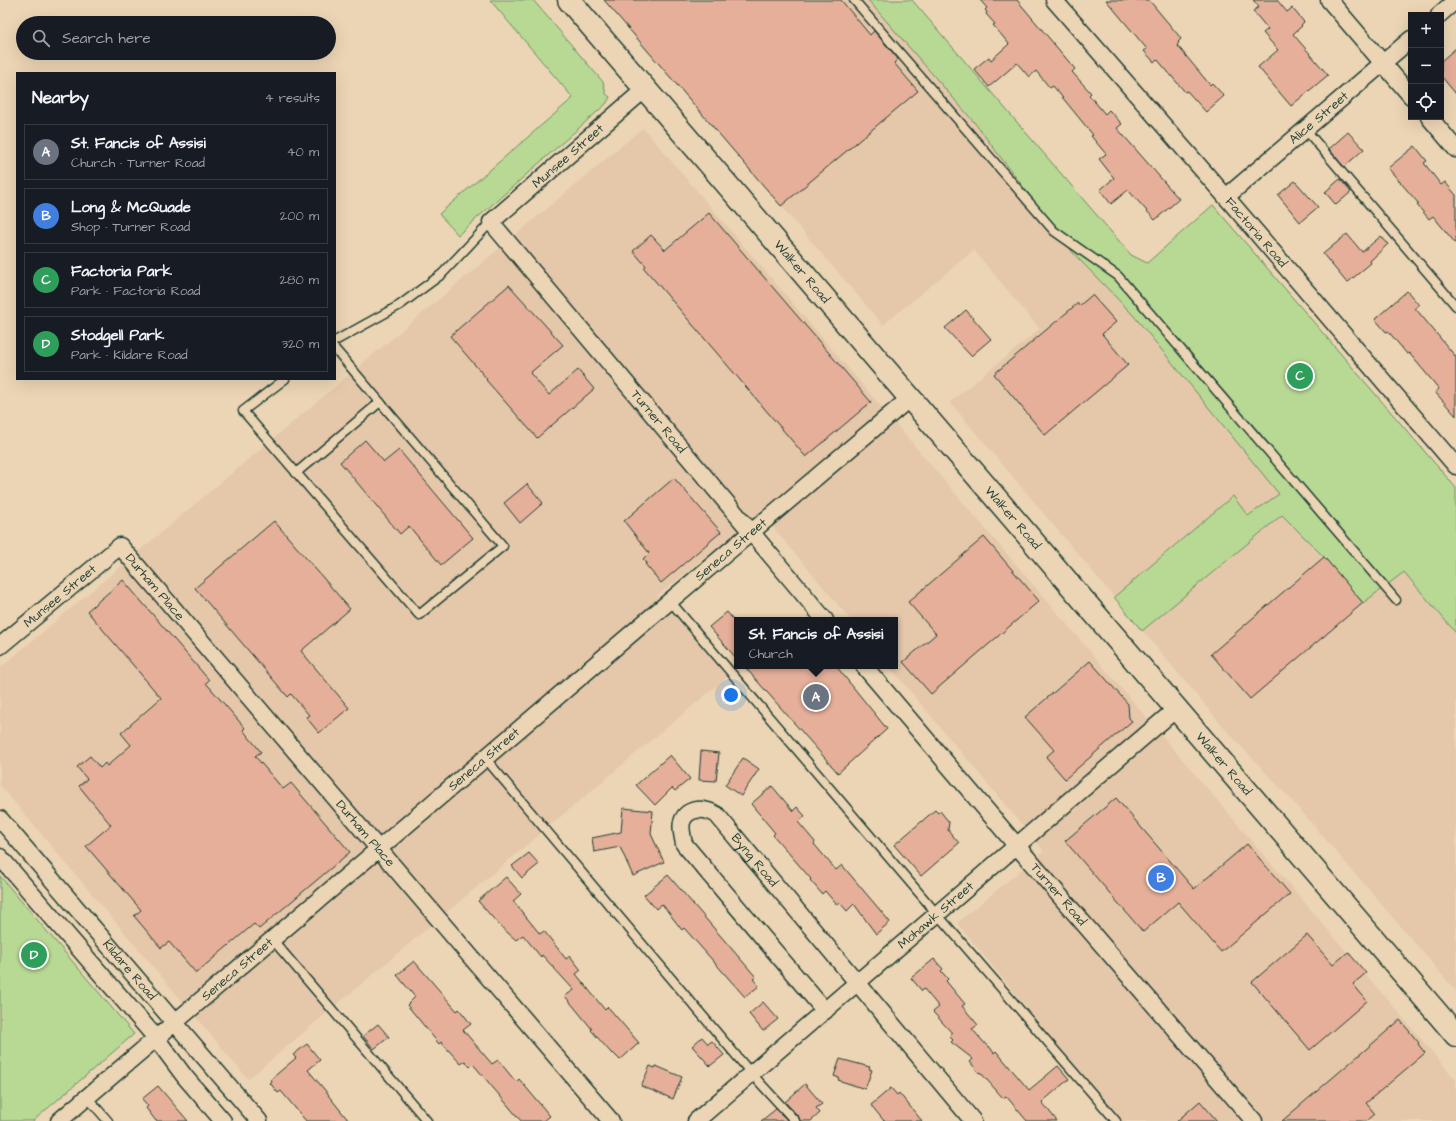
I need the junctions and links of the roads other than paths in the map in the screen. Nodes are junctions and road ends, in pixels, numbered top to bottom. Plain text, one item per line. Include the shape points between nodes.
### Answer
1 (569, 0) edge
2 (854, 0) edge
3 (1054, 0) edge
4 (1329, 0) edge
5 (1456, 0) edge
6 (1442, 12) edge
7 (1408, 42) edge
8 (1383, 63) junction
9 (645, 89) junction
10 (1408, 92) edge
11 (1432, 120) edge
12 (1305, 129) junction
13 (1456, 149) edge
14 (1226, 197) junction
15 (491, 222) junction
16 (1456, 306) edge
17 (336, 341) edge
18 (336, 350) edge
19 (284, 380) edge
20 (910, 398) junction
21 (380, 402) junction
22 (1456, 466) edge
23 (296, 473) junction
24 (751, 532) junction
25 (120, 546) joint
26 (1396, 600) dead end
27 (670, 601) junction
28 (823, 617) edge
29 (0, 646) edge
30 (867, 669) edge
31 (1176, 709) junction
32 (485, 758) junction
33 (0, 819) edge
34 (1016, 845) junction
35 (378, 849) junction
36 (0, 857) edge
37 (937, 914) junction
38 (272, 939) junction
39 (858, 982) junction
40 (825, 1011) junction
41 (175, 1022) junction
42 (1456, 1035) edge
43 (156, 1038) junction
44 (751, 1073) junction
45 (87, 1097) junction
46 (59, 1121) edge
47 (108, 1121) edge
48 (223, 1121) edge
49 (259, 1121) edge
50 (427, 1121) edge
51 (611, 1121) edge
52 (696, 1121) edge
53 (795, 1121) edge
54 (973, 1121) edge
55 (1116, 1121) edge
56 (1254, 1121) edge

1 - 9 main road, Walker Road
2 - 26 lane via 1054,231 1118,276
3 - 14 street, Factoria Road
4 - 8 street
5 - 6 street
7 - 8 street, Alice Street
8 - 10 street
8 - 12 street, Alice Street
9 - 15 street, Munsee Street
9 - 20 main road, Walker Road
11 - 13 street
12 - 14 street, Alice Street
12 - 16 lane
14 - 22 street, Factoria Road
15 - 17 lane via 442,274 400,305
15 - 24 street, Turner Road
18 - 21 lane
19 - 23 lane via 243,411
20 - 24 street, Seneca Street
20 - 31 main road, Walker Road
21 - 23 lane
21 - 23 lane via 503,546 419,615
24 - 27 street, Seneca Street
24 - 28 street, Turner Road
25 - 29 street, Munsee Street
25 - 35 street, Durham Place
27 - 32 street, Seneca Street
27 - 37 lane
30 - 34 street, Turner Road
31 - 34 street, Mohawk Street
31 - 42 main road, Walker Road
32 - 35 street, Seneca Street
32 - 44 lane
33 - 41 street, Kildare Road
34 - 37 street, Mohawk Street
34 - 56 street, Turner Road
35 - 38 street, Seneca Street
35 - 51 street, Durham Place
36 - 43 street, Kildare Road
37 - 39 street, Mohawk Street
37 - 55 lane
38 - 41 street, Seneca Street
38 - 50 lane
39 - 40 street, Mohawk Street
39 - 40 street, Byng Road via 717,815 710,810 697,809 688,814 682,821 684,844
39 - 54 street, Byng Road
40 - 44 street, Mohawk Street
41 - 43 street, Seneca Street
41 - 49 street, Kildare Road
43 - 45 street, Seneca Street
43 - 48 street, Kildare Road
44 - 52 street, Mohawk Street
44 - 53 lane
45 - 46 street, Seneca Street
45 - 47 lane

